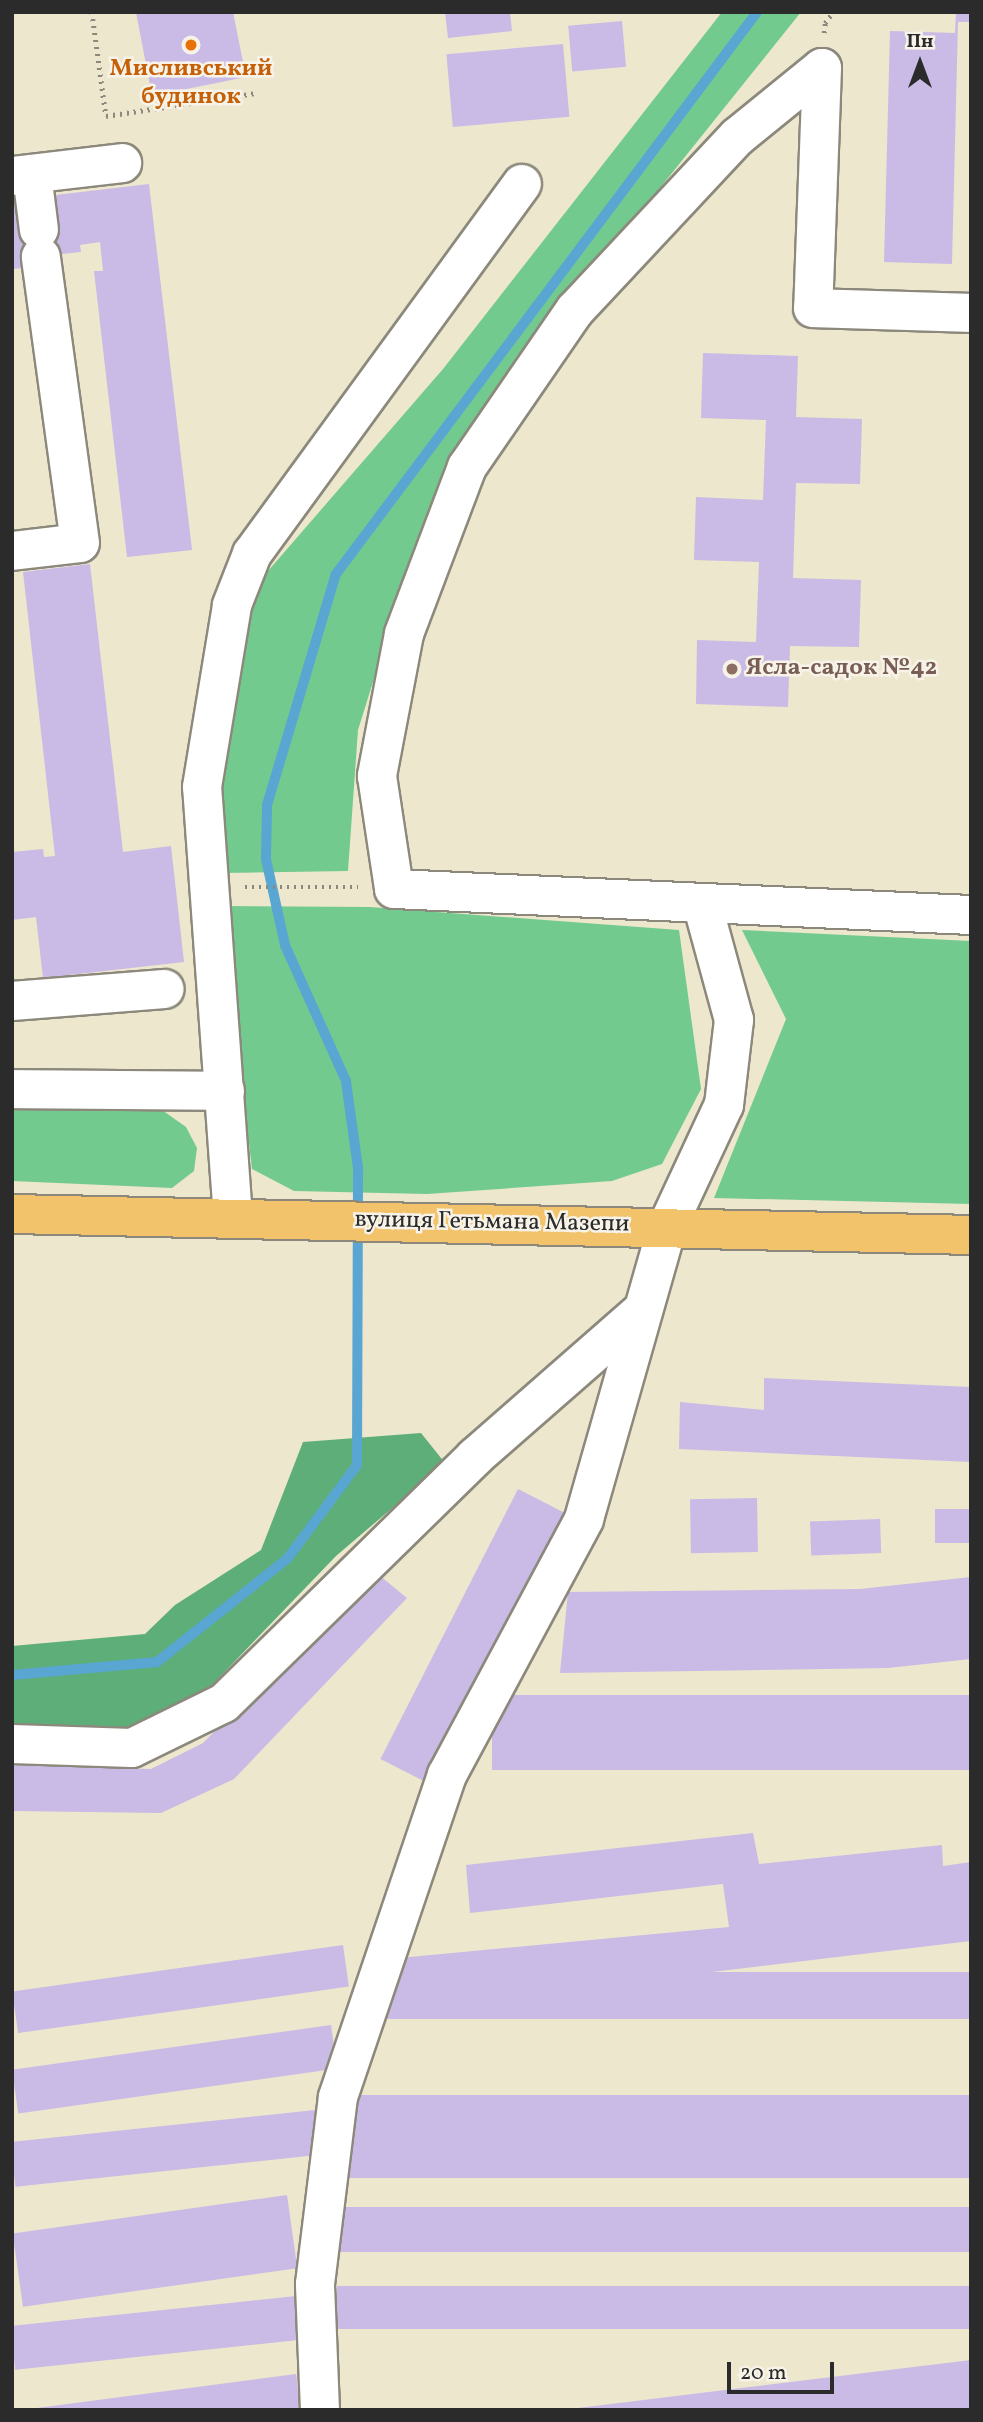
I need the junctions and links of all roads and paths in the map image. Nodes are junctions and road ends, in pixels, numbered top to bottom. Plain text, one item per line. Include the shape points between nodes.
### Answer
1 (92, 12) edge
2 (256, 93) dead end
3 (122, 163) dead end
4 (22, 175) edge
5 (522, 184) dead end
6 (971, 313) edge
7 (12, 551) edge
8 (316, 885) dead end
9 (248, 887) dead end
10 (702, 903) junction
11 (971, 915) edge
12 (165, 989) dead end
13 (12, 1000) edge
14 (12, 1088) edge
15 (225, 1091) junction
16 (12, 1213) edge
17 (233, 1217) junction
18 (667, 1227) junction
19 (971, 1235) edge
20 (643, 1310) junction
21 (12, 1744) edge
22 (320, 2410) edge

1 - 2 path via 106,116
3 - 4 lane
4 - 7 lane via 40,243 80,543
5 - 15 lane via 252,554 232,605 202,787
6 - 10 lane via 813,307 822,68 737,137 575,310 467,467 404,634 377,776 394,889
8 - 9 path
10 - 11 lane
10 - 18 lane via 734,1020 724,1105
12 - 13 lane
14 - 15 lane
15 - 17 lane
16 - 17 highway, вулиця Гетьмана Мазепи
17 - 18 highway, вулиця Гетьмана Мазепи
18 - 19 highway, вулиця Гетьмана Мазепи
18 - 20 lane
20 - 21 lane via 475,1457 224,1703 132,1748
20 - 22 lane via 584,1520 447,1775 338,2097 315,2284

